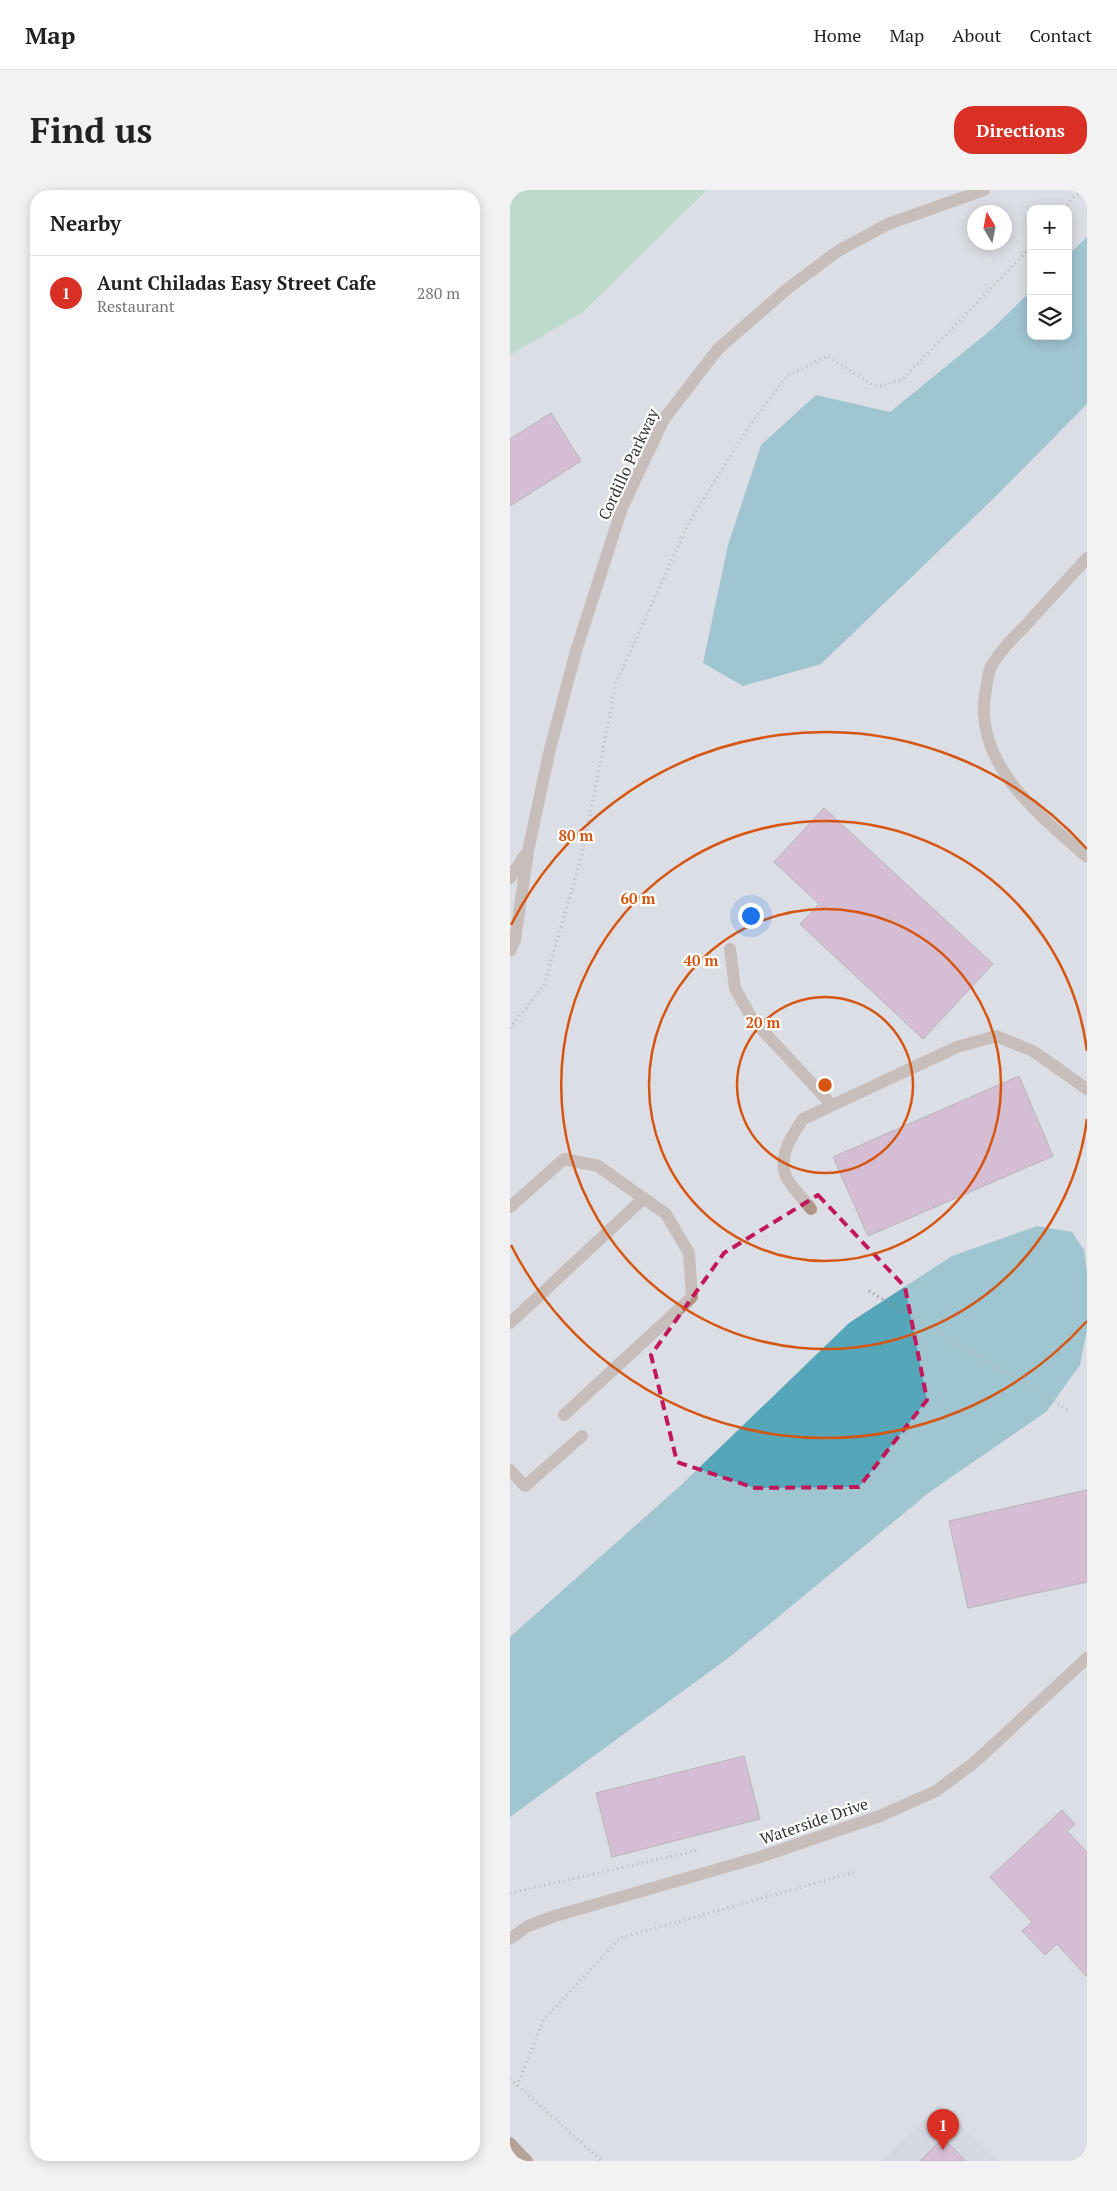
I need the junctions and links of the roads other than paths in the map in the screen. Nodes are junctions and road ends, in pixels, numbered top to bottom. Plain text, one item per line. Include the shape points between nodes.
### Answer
1 (984, 190) edge
2 (1087, 558) edge
3 (528, 851) junction
4 (1087, 857) edge
5 (510, 878) edge
6 (730, 949) dead end
7 (510, 951) edge
8 (1087, 1090) edge
9 (832, 1105) junction
10 (644, 1198) junction
11 (510, 1207) edge
12 (811, 1209) dead end
13 (510, 1323) edge
14 (564, 1415) dead end
15 (582, 1436) dead end
16 (510, 1470) edge
17 (1087, 1658) edge
18 (510, 1939) edge
19 (510, 2143) edge
20 (527, 2161) edge

1 - 3 street, Cordillo Parkway via 888,224 838,251 787,289 718,349 664,419 622,508 576,651
2 - 4 street via 990,668 983,704 986,732 993,754 1006,776 1023,798
3 - 5 street, Cordillo Parkway
3 - 7 street, Cordillo Parkway via 515,940
6 - 9 street via 735,988 752,1019
8 - 9 street via 1033,1051 996,1036 965,1044
9 - 12 street via 803,1119 791,1137 784,1158 784,1175
10 - 11 street via 598,1166 564,1159
10 - 13 street
10 - 14 street via 666,1214 689,1253 692,1297
15 - 16 street via 525,1486
17 - 18 street, Waterside Drive via 974,1762 936,1790 880,1816 760,1857 555,1916 528,1926
19 - 20 main road

